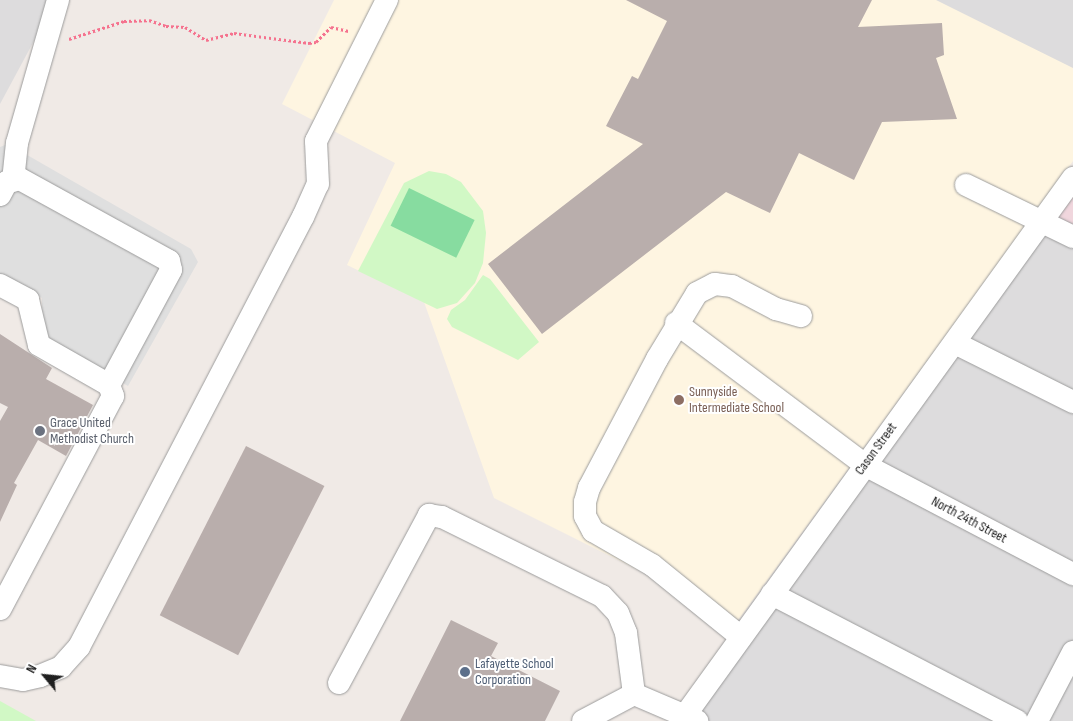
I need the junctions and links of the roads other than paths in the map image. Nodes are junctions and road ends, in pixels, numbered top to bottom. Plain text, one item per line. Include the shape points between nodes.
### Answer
1 (58, 0) edge
2 (387, 0) edge
3 (1073, 178) edge
4 (966, 185) dead end
5 (7, 188) edge
6 (1044, 222) junction
7 (1073, 237) edge
8 (0, 285) edge
9 (801, 316) dead end
10 (676, 324) junction
11 (955, 343) junction
12 (109, 385) junction
13 (1073, 402) edge
14 (864, 465) junction
15 (1073, 574) edge
16 (772, 594) junction
17 (0, 609) edge
18 (741, 637) junction
19 (1073, 652) edge
20 (0, 676) edge
21 (339, 682) dead end
22 (634, 694) junction
23 (688, 719) edge
24 (583, 721) edge
25 (1016, 721) edge
26 (1037, 721) edge

1 - 5 street
2 - 20 street via 316,141 318,184 304,217 79,647 61,667 40,676 23,680
3 - 6 street, Cason Street
4 - 6 street
5 - 12 street via 20,179 169,261 171,270
6 - 7 street
6 - 11 street, Cason Street
8 - 12 street via 28,300 39,345
9 - 10 street via 776,308 732,286 715,284 696,293
10 - 14 street, North 24th Street
10 - 18 street via 589,488 585,516 593,530 609,543 652,565
11 - 13 street
11 - 14 street, Cason Street
12 - 17 street via 113,396
14 - 15 street, North 24th Street
14 - 16 street, Cason Street
16 - 18 street, Cason Street
16 - 25 street
18 - 23 street, Cason Street
19 - 26 street
21 - 22 street via 429,515 442,517 602,596 618,613 626,633
22 - 23 street
22 - 24 street

